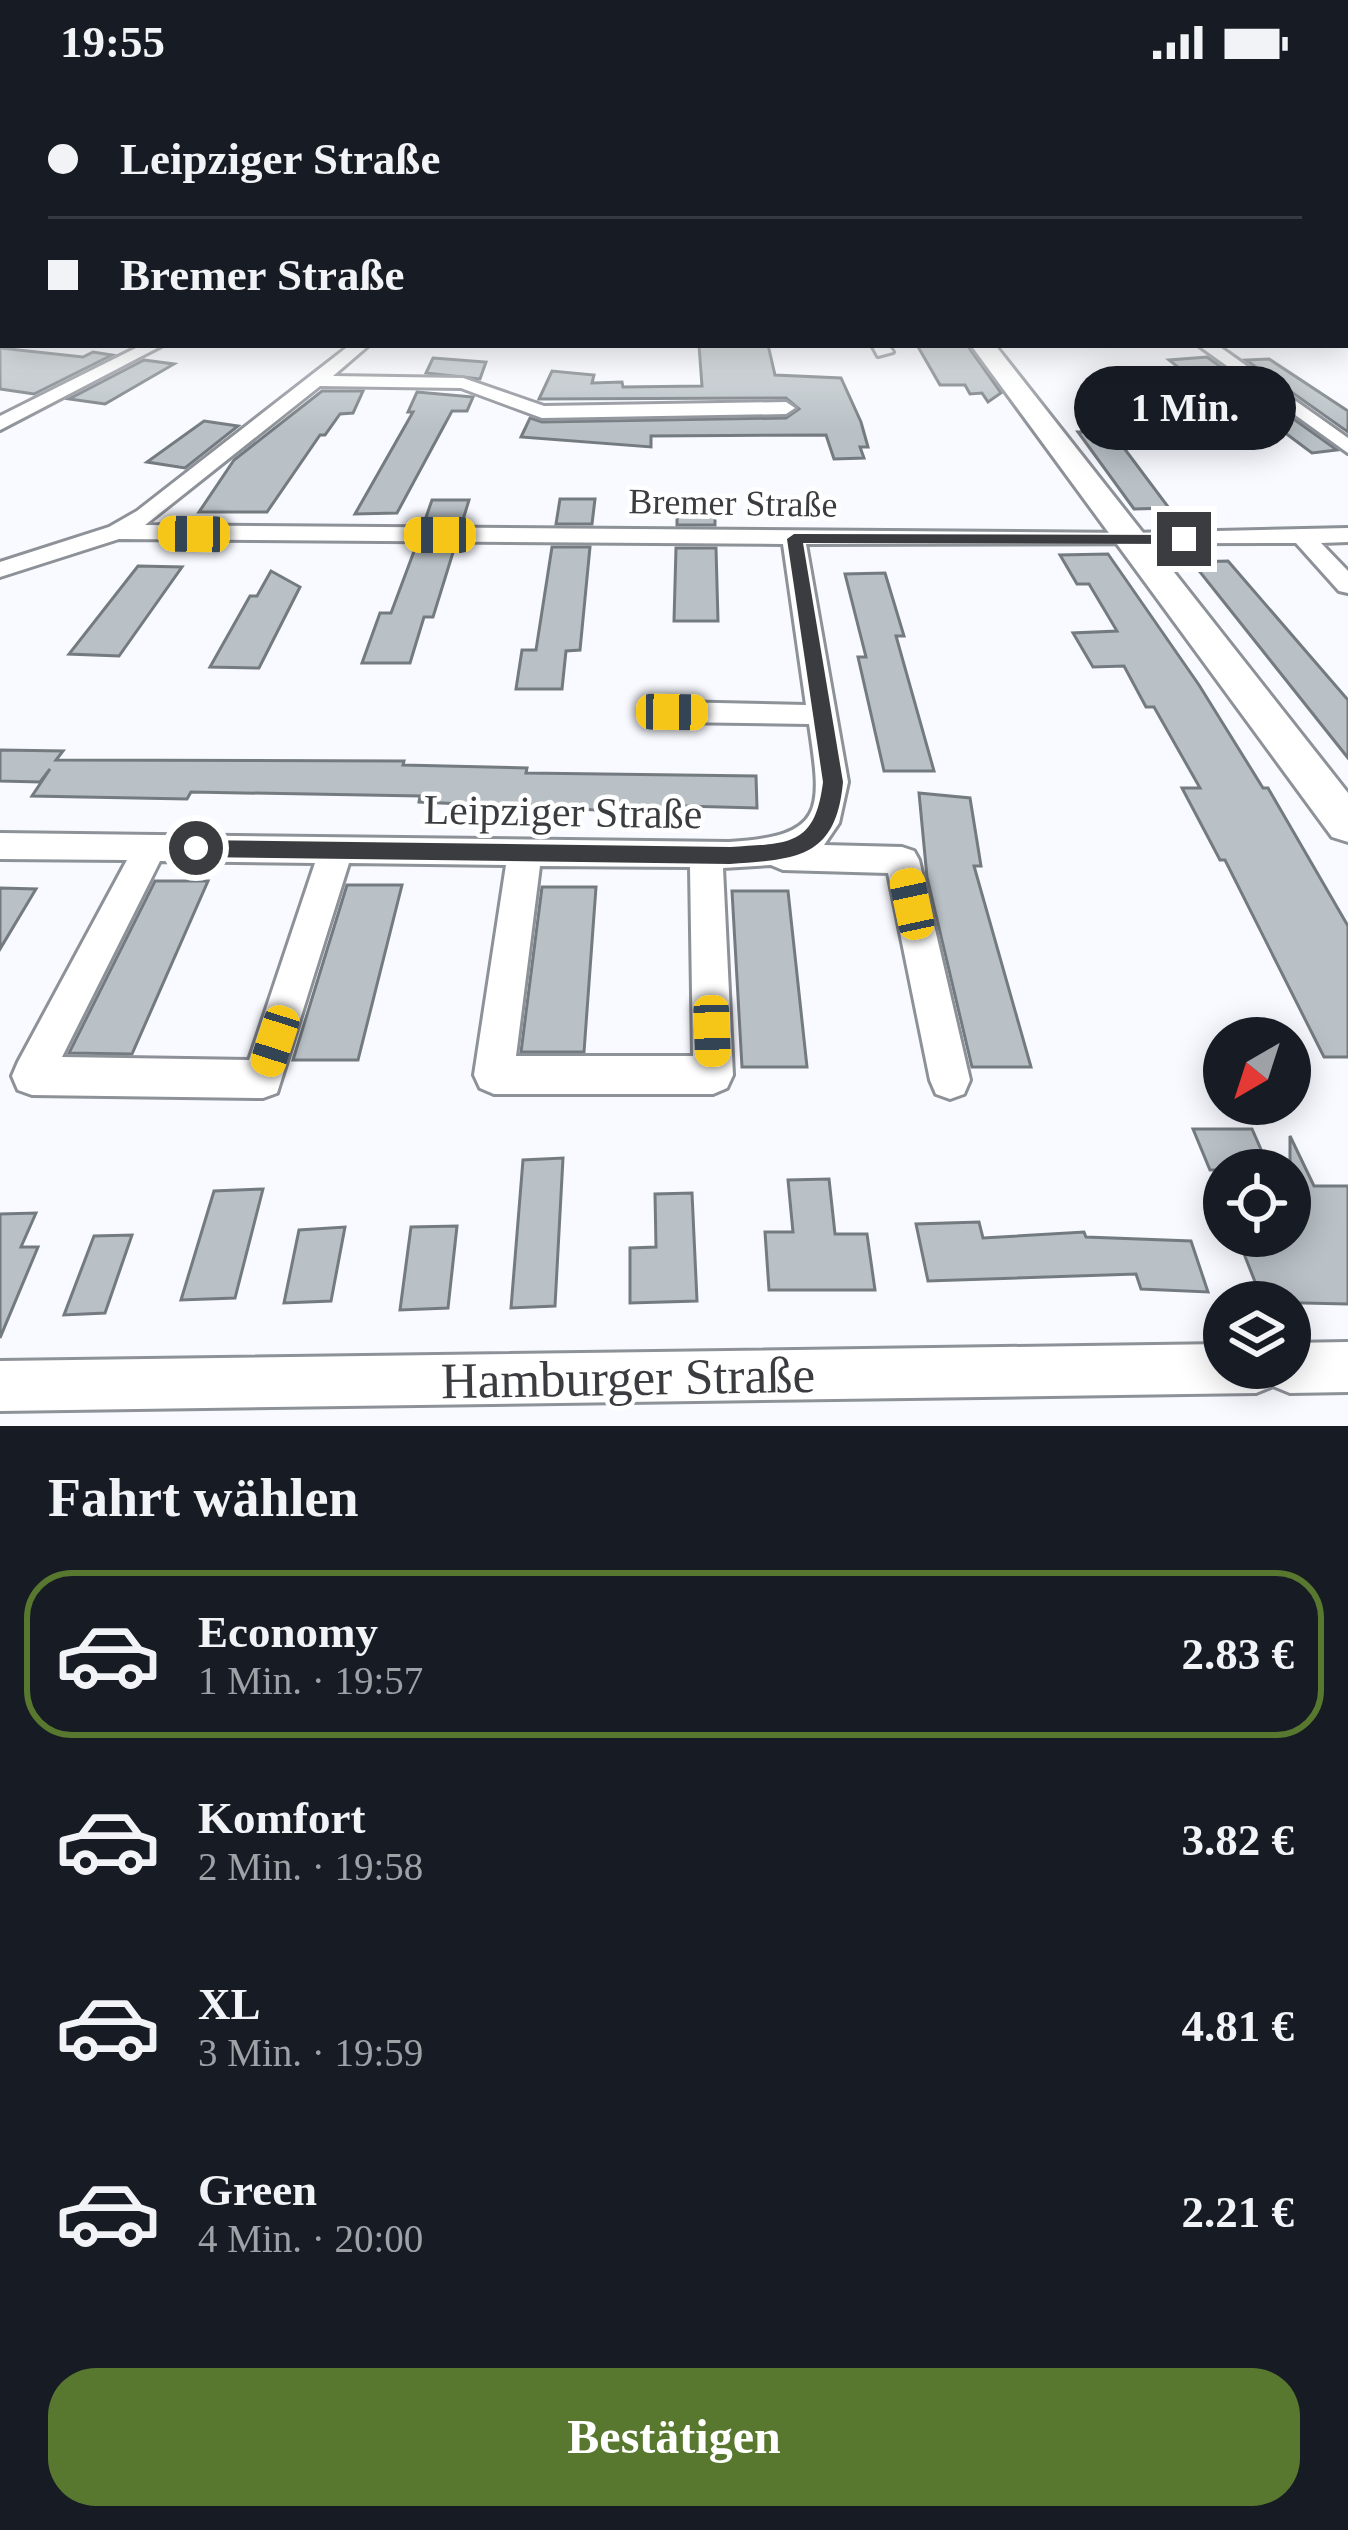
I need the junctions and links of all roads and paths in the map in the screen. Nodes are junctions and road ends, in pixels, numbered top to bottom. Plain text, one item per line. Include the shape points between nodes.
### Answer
1 (148, 348) edge
2 (357, 348) edge
3 (985, 348) edge
4 (1210, 348) edge
5 (317, 381) junction
6 (786, 408) dead end
7 (0, 424) edge
8 (1348, 447) edge
9 (117, 532) junction
10 (1348, 536) edge
11 (1304, 538) junction
12 (794, 539) junction
13 (1130, 540) junction
14 (0, 570) edge
15 (1348, 586) edge
16 (672, 712) dead end
17 (822, 716) junction
18 (1348, 825) edge
19 (0, 846) edge
20 (150, 848) junction
21 (337, 850) junction
22 (525, 852) junction
23 (718, 855) junction
24 (950, 1080) dead end
25 (1311, 1367) edge
26 (1348, 1367) edge
27 (1203, 1369) edge
28 (0, 1386) edge

1 - 7 street
2 - 5 street
3 - 13 street
4 - 8 street
5 - 6 street via 464,383 542,412
5 - 9 street
9 - 12 street, Bremer Straße
9 - 14 street
10 - 11 street, Bremer Straße
11 - 13 street, Bremer Straße
11 - 15 street
12 - 13 street, Bremer Straße
12 - 17 street, Leipziger Straße
13 - 18 street
16 - 17 street
17 - 23 street, Leipziger Straße via 833,782 830,814 813,840 783,852
19 - 20 street, Leipziger Straße
20 - 21 street, Leipziger Straße
20 - 21 street via 32,1076 263,1079
21 - 22 street, Leipziger Straße
22 - 23 street, Leipziger Straße
22 - 23 street via 494,1075 713,1076
23 - 24 street via 902,860
25 - 26 street
27 - 28 street, Hamburger Straße

